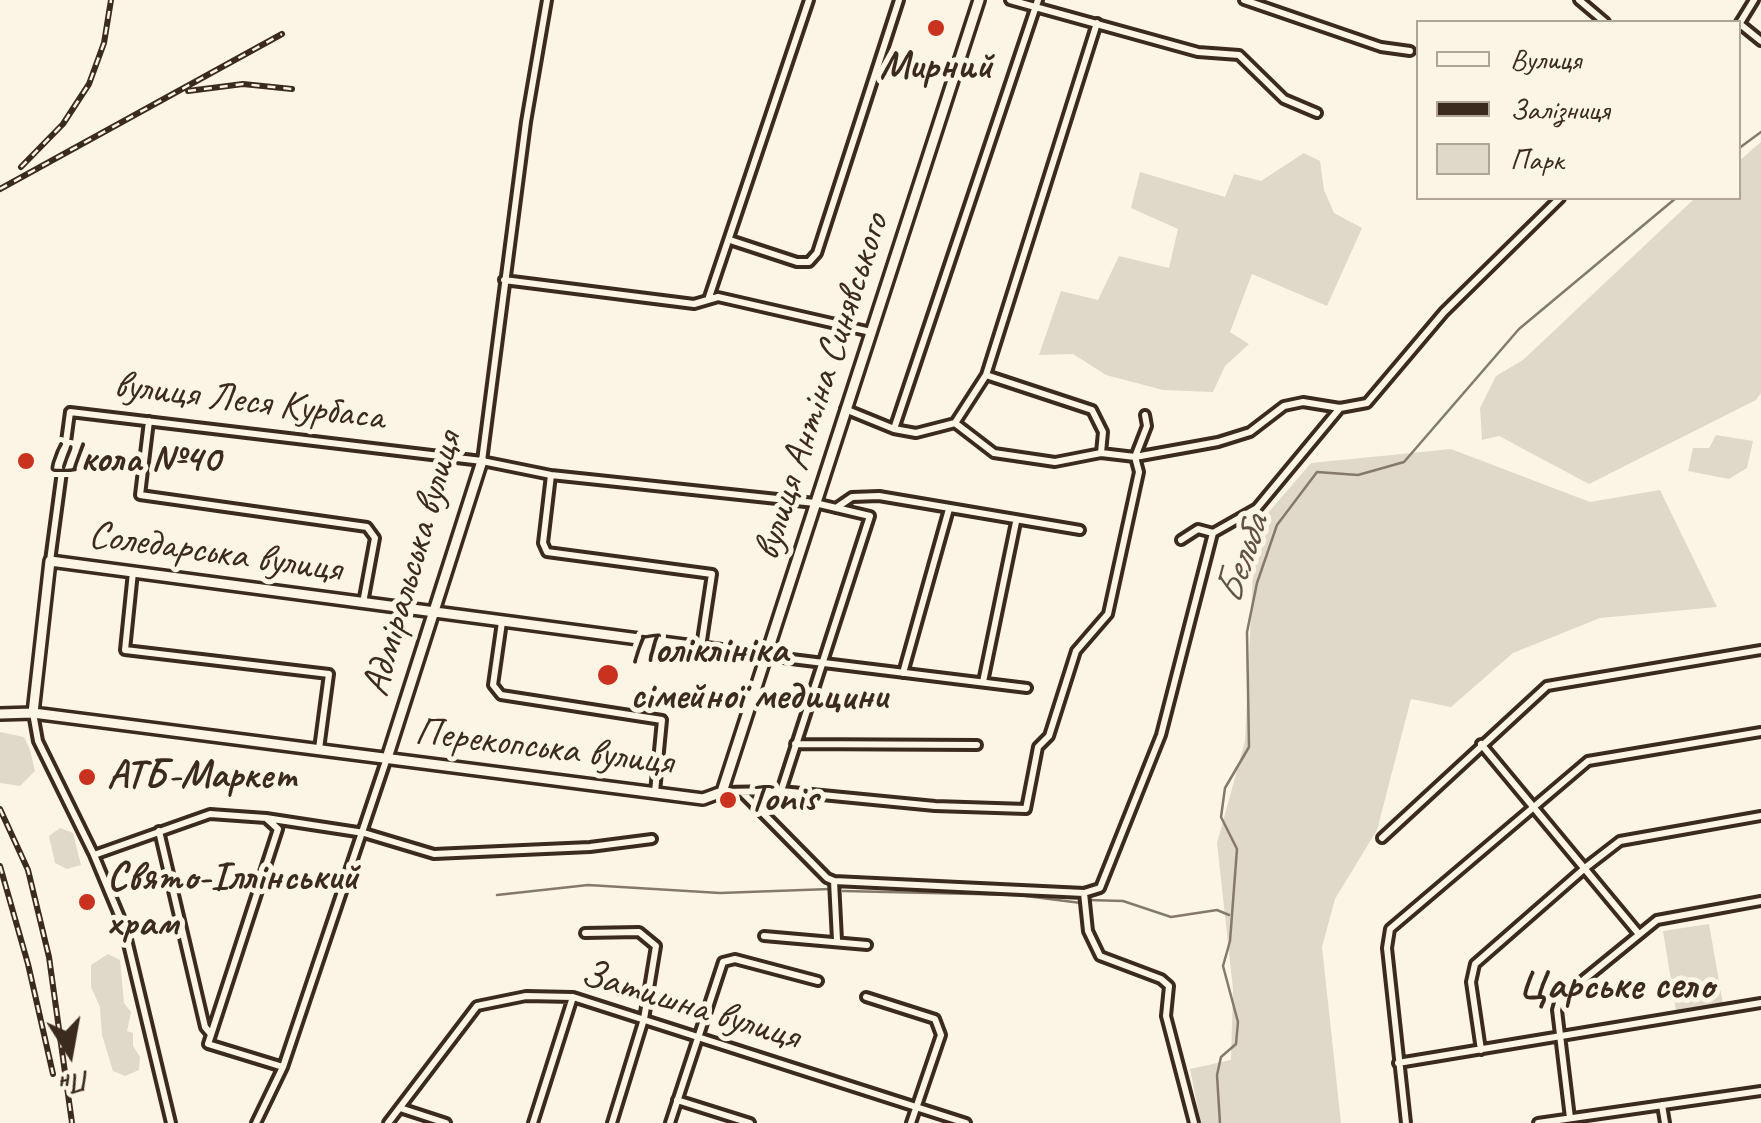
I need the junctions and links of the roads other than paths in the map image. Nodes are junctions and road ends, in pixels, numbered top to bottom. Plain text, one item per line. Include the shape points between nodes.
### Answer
1 (547, 0) edge
2 (809, 0) edge
3 (899, 0) edge
4 (979, 0) edge
5 (1010, 0) edge
6 (1244, 0) edge
7 (1579, 0) edge
8 (1754, 0) edge
9 (1037, 2) edge
10 (1271, 4) edge
11 (1603, 20) edge
12 (1741, 22) edge
13 (1098, 23) junction
14 (1410, 51) dead end
15 (1317, 113) dead end
16 (1558, 200) edge
17 (730, 240) junction
18 (504, 280) junction
19 (708, 298) junction
20 (871, 332) junction
21 (986, 375) junction
22 (1340, 408) junction
23 (845, 410) junction
24 (1146, 416) dead end
25 (149, 421) junction
26 (955, 423) junction
27 (894, 429) junction
28 (1101, 453) junction
29 (1135, 457) junction
30 (482, 461) junction
31 (551, 475) junction
32 (815, 503) junction
33 (836, 508) junction
34 (950, 510) junction
35 (1016, 522) junction
36 (1080, 530) dead end
37 (1214, 533) junction
38 (1181, 540) dead end
39 (50, 561) junction
40 (133, 572) junction
41 (363, 602) junction
42 (435, 612) junction
43 (502, 622) junction
44 (701, 648) junction
45 (1761, 650) edge
46 (767, 656) junction
47 (820, 664) junction
48 (903, 673) junction
49 (983, 682) junction
50 (1027, 688) dead end
51 (33, 713) junction
52 (0, 714) edge
53 (1761, 732) edge
54 (796, 744) junction
55 (1480, 744) junction
56 (978, 745) dead end
57 (319, 749) junction
58 (387, 758) junction
59 (781, 791) junction
60 (655, 792) junction
61 (722, 792) junction
62 (743, 793) junction
63 (1532, 806) junction
64 (1761, 816) edge
65 (266, 818) junction
66 (160, 831) junction
67 (364, 833) junction
68 (652, 838) dead end
69 (1382, 838) dead end
70 (94, 854) junction
71 (1586, 868) junction
72 (834, 880) junction
73 (1085, 896) junction
74 (1761, 901) edge
75 (585, 933) dead end
76 (1638, 933) junction
77 (764, 936) dead end
78 (838, 940) junction
79 (867, 945) dead end
80 (818, 982) dead end
81 (573, 996) junction
82 (866, 996) dead end
83 (1761, 1003) edge
84 (644, 1019) junction
85 (211, 1034) junction
86 (1561, 1036) junction
87 (696, 1038) junction
88 (1481, 1050) junction
89 (1398, 1063) junction
90 (283, 1067) junction
91 (1761, 1091) edge
92 (677, 1100) junction
93 (1662, 1106) junction
94 (916, 1107) junction
95 (400, 1108) junction
96 (1570, 1118) junction
97 (745, 1122) edge
98 (171, 1123) edge
99 (256, 1123) edge
100 (388, 1123) edge
101 (446, 1123) edge
102 (532, 1123) edge
103 (612, 1123) edge
104 (670, 1123) edge
105 (911, 1123) edge
106 (966, 1123) edge
107 (1194, 1123) edge
108 (1406, 1123) edge
109 (1538, 1123) edge
110 (1665, 1123) edge

1 - 18 street, Адміральська вулиця
2 - 17 street
3 - 17 street via 817,253 798,262
4 - 20 street, вулиця Антіна Синявського
5 - 9 street
6 - 10 street
7 - 11 street
8 - 12 street
9 - 13 street
9 - 27 street, вулиця Антіна Синявського
10 - 14 street
13 - 15 street via 1198,52 1239,55 1284,98
13 - 21 street
16 - 22 street via 1444,312 1377,395
17 - 19 street
18 - 19 street via 694,304
18 - 30 street, Адміральська вулиця
19 - 20 street
20 - 23 street, вулиця Антіна Синявського
21 - 26 street
21 - 28 street via 1092,410 1103,432
22 - 29 street via 1284,406 1244,434
22 - 37 street via 1257,508
23 - 27 street
23 - 32 street, вулиця Антіна Синявського
24 - 29 street
25 - 30 street, вулиця Леся Курбаса
25 - 39 street, вулиця Леся Курбаса via 70,412
25 - 41 street via 140,494 367,527 375,538
26 - 27 street via 916,433
26 - 28 street via 994,453 1017,459 1055,462
28 - 29 street
29 - 59 street via 1139,472 1108,614 1076,651 1048,736 1038,747 1026,810
30 - 31 street, вулиця Леся Курбаса
30 - 42 street, Адміральська вулиця
31 - 32 street, вулиця Леся Курбаса
31 - 44 street via 547,552 712,574
32 - 33 street, вулиця Леся Курбаса
32 - 46 street, вулиця Антіна Синявського
33 - 34 street, вулиця Леся Курбаса via 852,497 879,496
33 - 47 street, вулиця Леся Курбаса via 870,516
34 - 35 street, вулиця Леся Курбаса
34 - 48 street
35 - 36 street, вулиця Леся Курбаса
35 - 49 street
37 - 38 street via 1198,529
37 - 73 street via 1161,735 1100,888
39 - 40 street, Соледарська вулиця
39 - 51 street
40 - 41 street, Соледарська вулиця
40 - 57 street via 124,650 329,674
41 - 42 street, Соледарська вулиця
42 - 43 street, Соледарська вулиця
42 - 58 street, Адміральська вулиця
43 - 44 street, Соледарська вулиця
43 - 60 street via 493,685 501,695 662,720
44 - 46 street, Соледарська вулиця
45 - 55 street via 1557,682
46 - 47 street, Соледарська вулиця
46 - 61 street, вулиця Антіна Синявського
47 - 48 street, Соледарська вулиця
47 - 54 street
48 - 49 street, Соледарська вулиця
49 - 50 street, Соледарська вулиця
51 - 52 street, Перекопська вулиця
51 - 57 street, Перекопська вулиця
51 - 70 street via 38,741
53 - 63 street via 1588,761
54 - 56 street
54 - 59 street
55 - 63 street
55 - 69 street
57 - 58 street, Перекопська вулиця
58 - 60 street, Перекопська вулиця
58 - 67 street, Адміральська вулиця
59 - 62 street
60 - 61 street, Перекопська вулиця via 702,799
61 - 62 street
62 - 72 street
63 - 71 street
63 - 89 street via 1390,930
64 - 71 street via 1620,841
65 - 66 street via 210,814
65 - 67 street
65 - 85 street via 278,829
66 - 70 street
66 - 85 street
67 - 68 street via 434,854
67 - 90 street, Адміральська вулиця
70 - 98 street via 124,927
71 - 76 street
71 - 88 street via 1475,964 1471,982
72 - 73 street
72 - 78 street
73 - 107 street via 1088,931 1100,956 1170,986 1166,1016
74 - 76 street via 1665,916
75 - 84 street via 639,932 656,946
76 - 86 street via 1560,999
77 - 78 street
78 - 79 street
80 - 87 street via 735,959 720,968
81 - 84 street, Затишна вулиця
81 - 95 street, Затишна вулиця via 477,1006
81 - 102 street
82 - 94 street via 935,1019 941,1035
83 - 86 street
84 - 87 street, Затишна вулиця
84 - 103 street
85 - 90 street via 208,1044
86 - 88 street
86 - 96 street
87 - 92 street
87 - 94 street, Затишна вулиця
88 - 89 street
89 - 108 street
90 - 99 street, Адміральська вулиця
91 - 93 street
92 - 97 street
92 - 104 street
93 - 96 street
93 - 110 street
94 - 105 street
94 - 106 street, Затишна вулиця
95 - 100 street, Затишна вулиця
95 - 101 street
96 - 109 street

